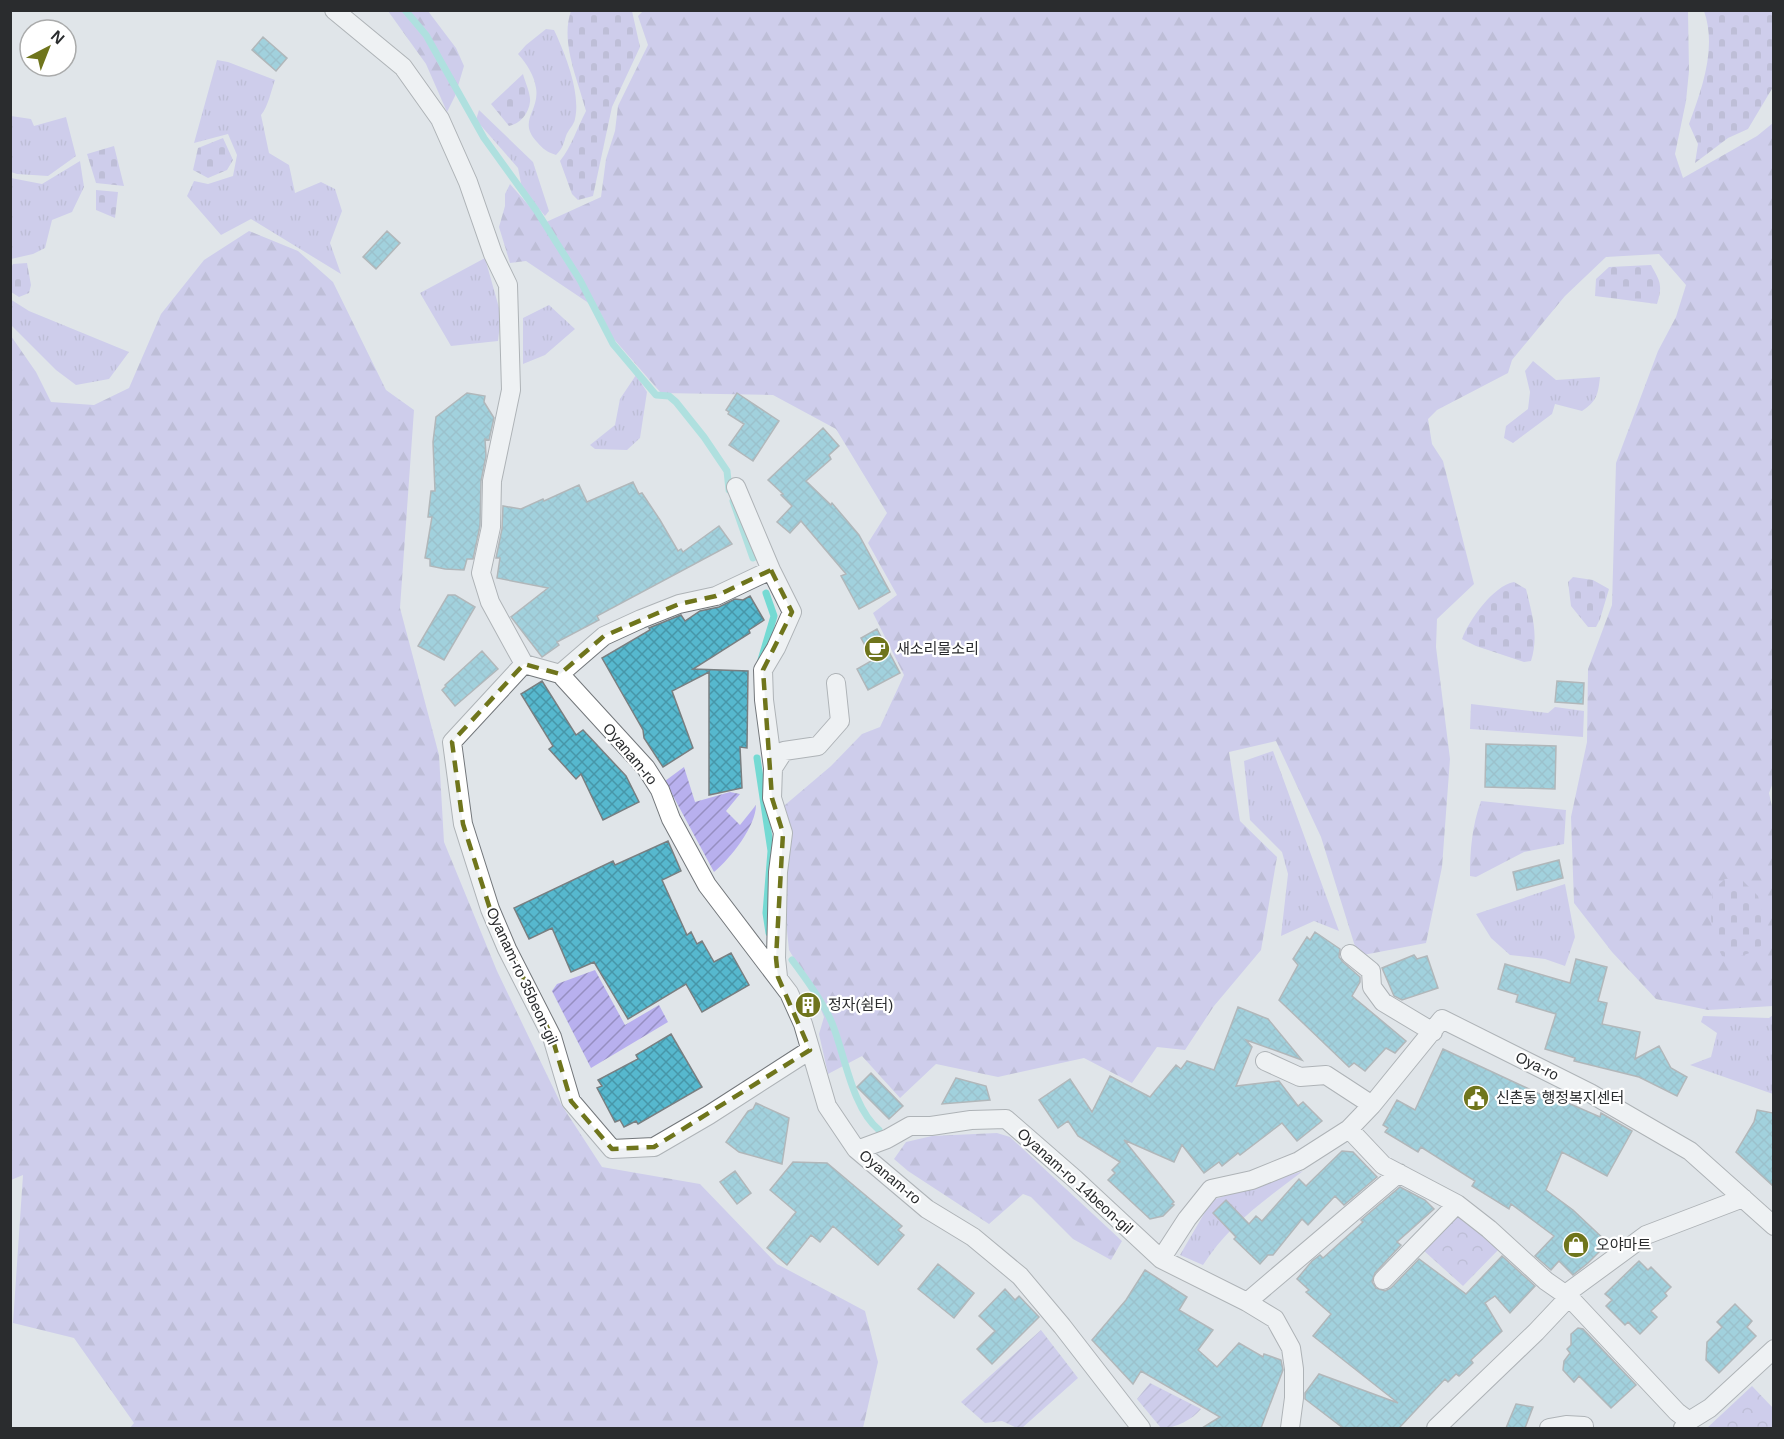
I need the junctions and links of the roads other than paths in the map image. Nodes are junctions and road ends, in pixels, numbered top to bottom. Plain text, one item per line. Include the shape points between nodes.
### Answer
1 (334, 10) edge
2 (736, 487) dead end
3 (771, 570) junction
4 (524, 664) junction
5 (560, 674) junction
6 (836, 683) dead end
7 (773, 768) junction
8 (1350, 954) dead end
9 (778, 977) junction
10 (1433, 1032) junction
11 (810, 1050) junction
12 (1265, 1061) dead end
13 (1372, 1105) junction
14 (1349, 1130) junction
15 (856, 1149) junction
16 (1399, 1173) junction
17 (1743, 1198) junction
18 (1457, 1204) junction
19 (1773, 1226) edge
20 (1161, 1259) junction
21 (1383, 1281) dead end
22 (1569, 1297) junction
23 (1247, 1302) junction
24 (1773, 1349) edge
25 (1686, 1425) edge
26 (1584, 1426) dead end
27 (1141, 1428) edge
28 (1290, 1428) edge
29 (1436, 1428) edge
30 (1549, 1428) edge

1 - 4 street via 403,67 440,119 508,285 511,390 492,480 491,527 481,573 490,602
2 - 3 street
3 - 5 street via 716,596 679,604 604,636
3 - 7 street via 792,612 762,670
4 - 5 street
4 - 11 street, Oyanam-ro 35beon-gil via 452,742 463,824 476,868 507,949 552,1037 571,1101 612,1149 654,1147
5 - 9 street, Oyanam-ro via 646,768 707,885
6 - 7 street via 840,721 818,746 784,752
7 - 9 street via 772,798 783,833 777,892
8 - 10 street via 1371,971 1372,987 1383,1002
9 - 11 street, Oyanam-ro via 792,1001
10 - 13 street
10 - 17 street, Oya-ro via 1442,1019 1590,1093 1690,1151
11 - 15 street, Oyanam-ro via 828,1106
12 - 13 street via 1300,1077 1326,1076
13 - 14 street
14 - 16 street via 1383,1165
14 - 20 street via 1299,1161 1252,1180 1211,1189
15 - 20 street, Oyanam-ro 14beon-gil via 910,1126 1006,1119
15 - 27 street, Oyanam-ro via 927,1209 973,1237 1020,1275
16 - 18 street
16 - 23 street
17 - 19 street, Oya-ro
17 - 22 street via 1646,1235 1571,1290
18 - 21 street
18 - 22 street
20 - 23 street, Oyanam-ro 14beon-gil
22 - 25 street
22 - 29 street
23 - 28 street, Oyanam-ro 14beon-gil via 1275,1320 1291,1348 1294,1398
24 - 25 street
26 - 30 street

